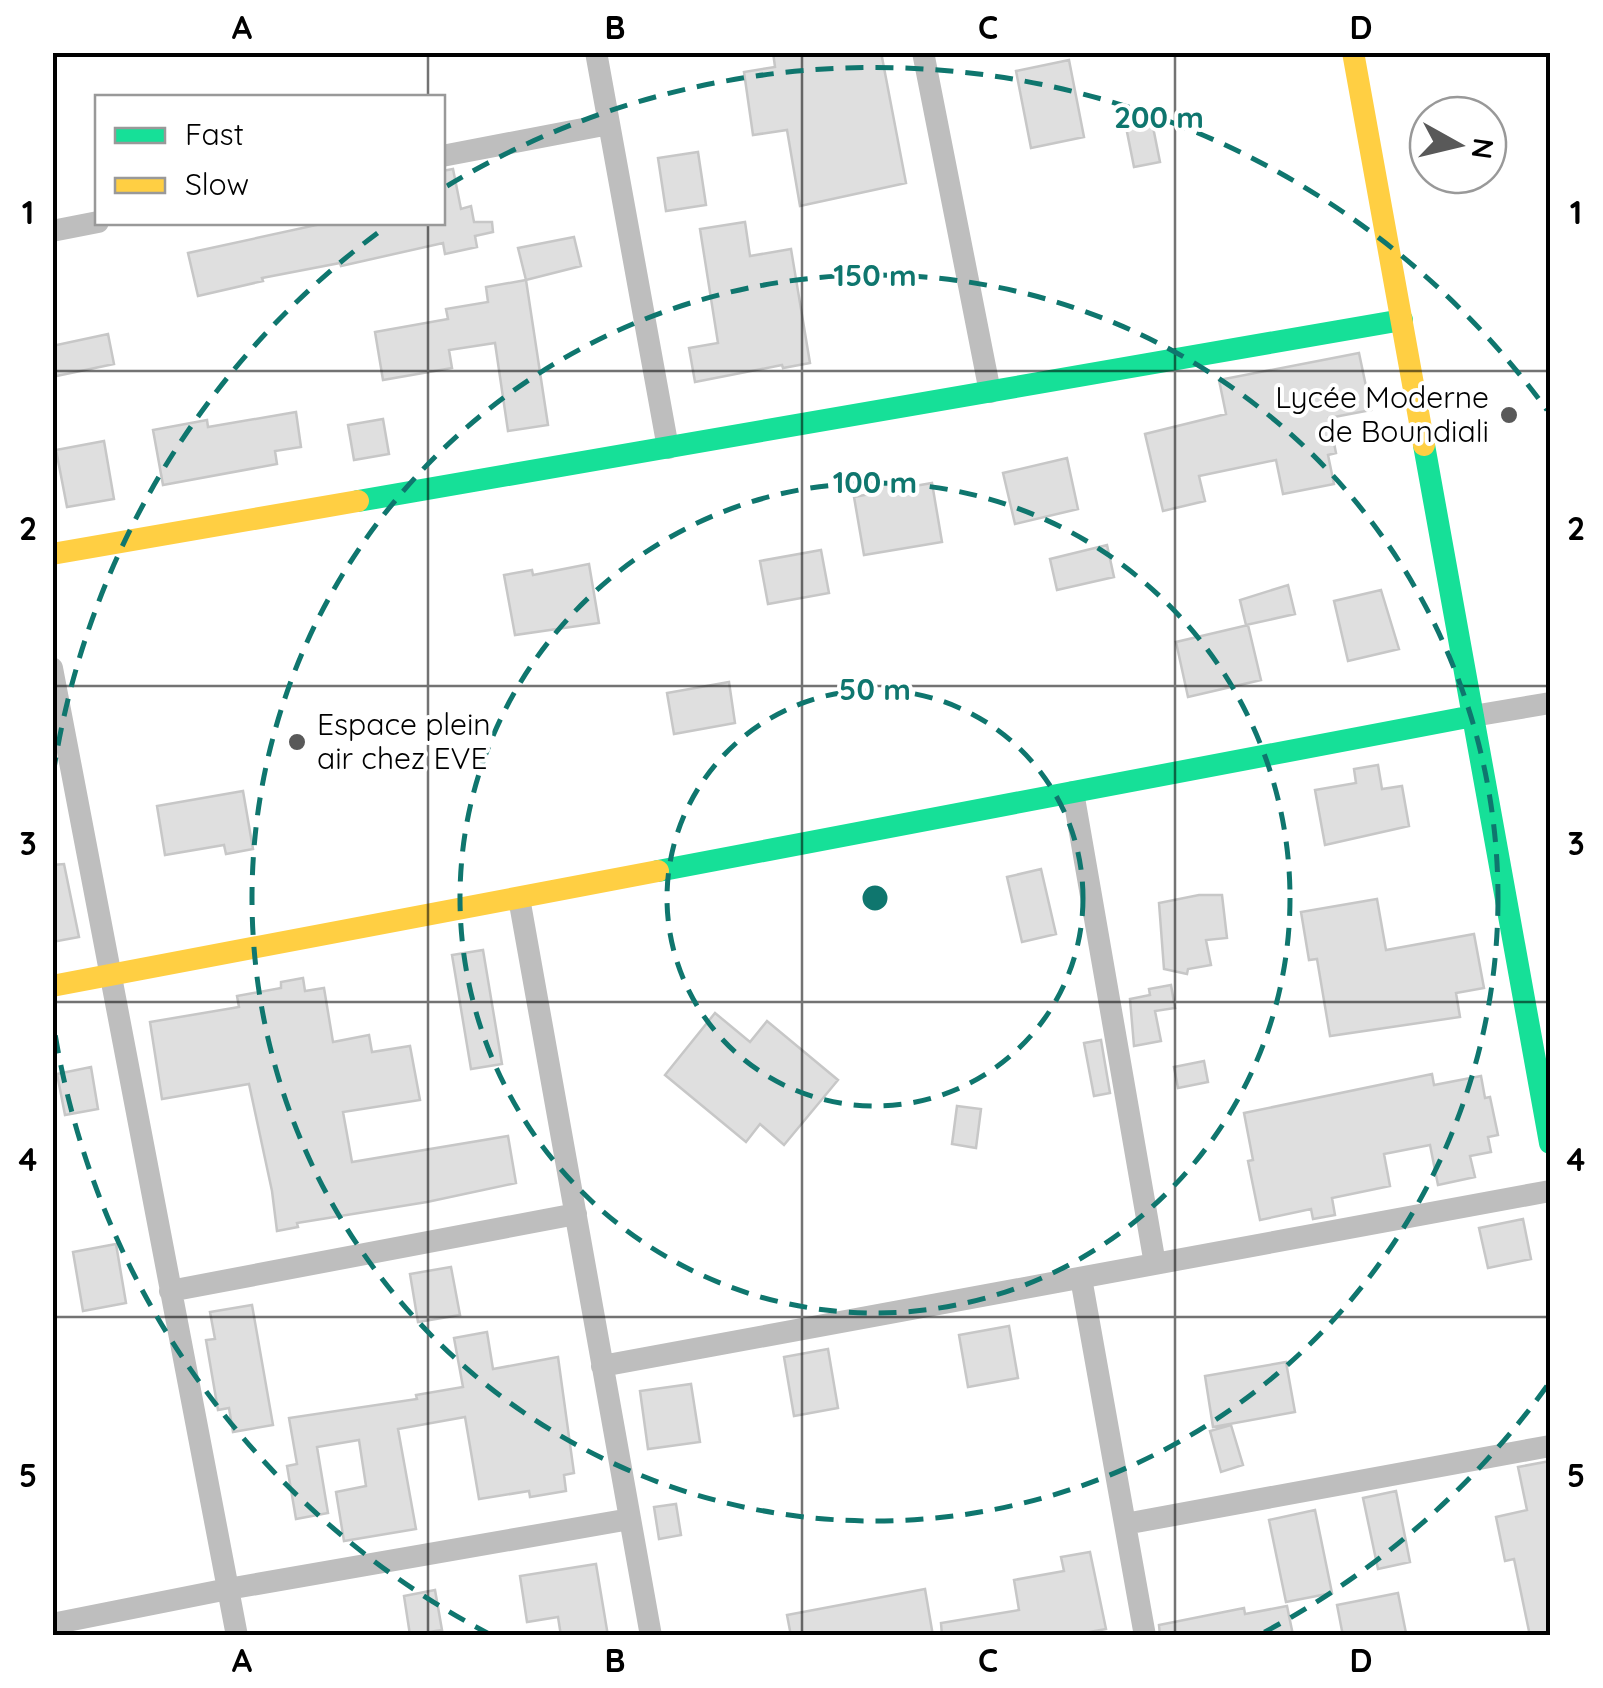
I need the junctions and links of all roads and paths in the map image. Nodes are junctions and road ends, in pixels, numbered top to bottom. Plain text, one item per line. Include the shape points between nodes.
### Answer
1 (596, 52) edge
2 (923, 52) edge
3 (1354, 52) edge
4 (609, 124) junction
5 (445, 155) edge
6 (95, 223) edge
7 (52, 231) edge
8 (1402, 320) junction
9 (990, 392) junction
10 (668, 448) junction
11 (52, 554) edge
12 (52, 668) edge
13 (1550, 703) edge
14 (1474, 716) junction
15 (1073, 792) junction
16 (519, 898) junction
17 (110, 976) junction
18 (52, 986) edge
19 (1550, 1142) edge
20 (1550, 1191) edge
21 (576, 1214) junction
22 (1154, 1264) junction
23 (1081, 1278) junction
24 (170, 1291) junction
25 (602, 1366) junction
26 (1550, 1446) edge
27 (630, 1519) junction
28 (1126, 1524) junction
29 (228, 1588) junction
30 (52, 1624) edge
31 (237, 1636) edge
32 (651, 1636) edge
33 (1145, 1636) edge

1 - 4 street
2 - 9 street
3 - 8 street
4 - 5 street
4 - 10 street
6 - 7 street
8 - 9 street
8 - 14 street
9 - 10 street
10 - 11 street
12 - 17 street
13 - 14 street
14 - 15 street
14 - 19 street
15 - 16 street
15 - 22 street
16 - 17 street
16 - 21 street
17 - 18 street
17 - 24 street
20 - 22 street
21 - 24 street
21 - 25 street
22 - 23 street
23 - 25 street
23 - 28 street
24 - 29 street
25 - 27 street
26 - 28 street
27 - 29 street
27 - 32 street
28 - 33 street
29 - 30 street
29 - 31 street

